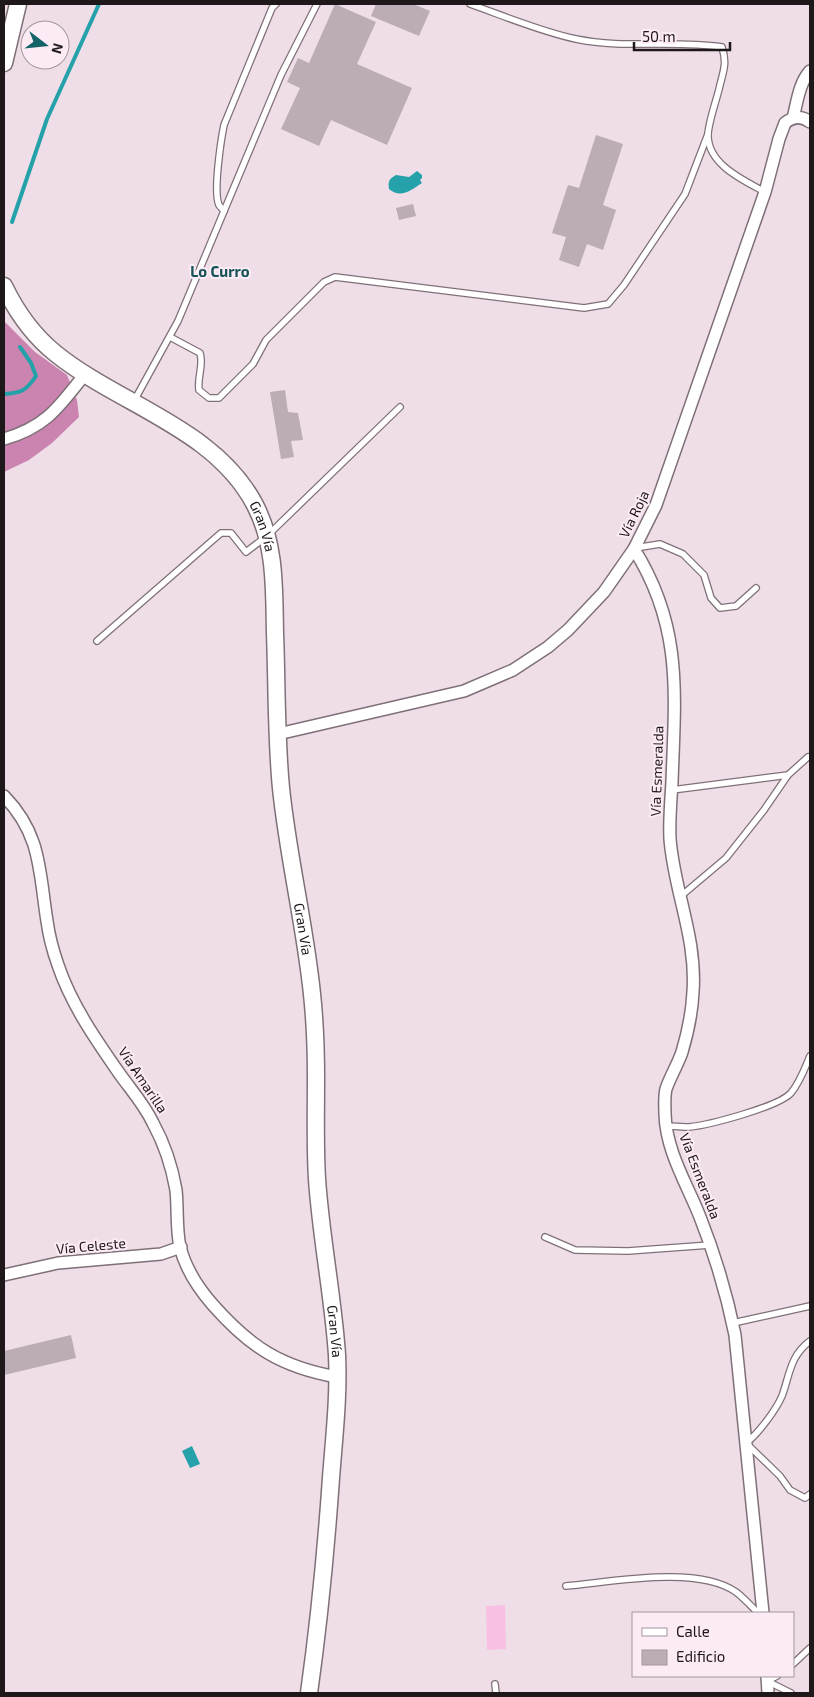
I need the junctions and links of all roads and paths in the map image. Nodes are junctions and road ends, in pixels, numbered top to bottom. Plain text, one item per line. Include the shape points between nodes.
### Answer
1 (18, 4) edge
2 (276, 4) edge
3 (317, 4) edge
4 (470, 4) edge
5 (4, 63) edge
6 (810, 71) edge
7 (809, 117) edge
8 (793, 118) junction
9 (708, 134) junction
10 (765, 192) junction
11 (224, 211) junction
12 (4, 286) edge
13 (170, 337) junction
14 (85, 374) junction
15 (133, 402) junction
16 (400, 406) dead end
17 (4, 439) edge
18 (267, 536) junction
19 (634, 549) junction
20 (756, 588) dead end
21 (97, 641) dead end
22 (278, 734) junction
23 (808, 757) dead end
24 (788, 774) junction
25 (672, 790) junction
26 (4, 796) edge
27 (681, 896) junction
28 (810, 1056) edge
29 (666, 1126) junction
30 (545, 1237) dead end
31 (710, 1245) junction
32 (180, 1247) junction
33 (4, 1275) edge
34 (810, 1306) edge
35 (733, 1323) junction
36 (810, 1341) edge
37 (337, 1377) junction
38 (746, 1443) junction
39 (810, 1494) edge
40 (566, 1586) dead end
41 (757, 1612) edge
42 (763, 1612) edge
43 (810, 1648) edge
44 (794, 1663) edge
45 (770, 1677) edge
46 (495, 1684) dead end
47 (309, 1693) edge
48 (496, 1693) edge
49 (768, 1693) edge
50 (791, 1693) edge

1 - 5 main road
2 - 11 lane via 224,125 217,195
3 - 11 lane via 281,75
4 - 9 lane via 576,39 722,47 726,61
6 - 8 street via 801,88
7 - 8 street
8 - 10 street, Vía Roja via 785,123 778,139
9 - 10 lane via 711,148 726,168
9 - 13 lane via 685,194 608,304 584,308 335,277 324,282 266,340 253,364 219,398 209,398 199,390 200,353
10 - 19 street, Vía Roja via 666,482
11 - 13 lane
12 - 14 main road, Gran Vía via 19,313 40,339
13 - 15 lane
14 - 15 main road, Gran Vía
14 - 17 street via 47,419
15 - 18 main road, Gran Vía via 223,462 250,496
16 - 18 lane
18 - 21 lane via 246,552 231,533 220,532
18 - 22 main road, Gran Vía via 274,572
19 - 20 lane via 660,544 684,554 704,575 711,598 720,608 736,606
19 - 22 street, Vía Roja via 604,592 568,630 513,670 464,691
19 - 25 street, Vía Esmeralda via 658,595 670,634 674,717
22 - 37 main road, Gran Vía via 288,847 312,996 317,1181
23 - 24 lane
24 - 25 lane
24 - 27 lane via 726,858
25 - 27 street, Vía Esmeralda via 670,837
26 - 32 street, Vía Amarilla via 25,824 37,852 50,938 67,988 120,1074 144,1106 162,1141 176,1191
27 - 29 street, Vía Esmeralda via 692,948 693,991 684,1045 666,1089
28 - 29 lane via 790,1094 768,1106 689,1127
29 - 31 street, Vía Esmeralda via 672,1152
30 - 31 lane via 575,1250 628,1251
31 - 35 street, Vía Esmeralda
32 - 33 street, Vía Celeste via 161,1254 58,1263
32 - 37 street, Vía Amarilla via 196,1284 223,1318 246,1339 287,1364
34 - 35 lane
35 - 38 street, Vía Esmeralda
36 - 38 lane via 800,1349 781,1398 754,1437
37 - 47 main road, Gran Vía via 322,1588
38 - 39 lane via 790,1490 804,1498
38 - 42 street, Vía Esmeralda
40 - 41 lane via 668,1576 712,1581 736,1592
43 - 44 lane
45 - 49 street
45 - 50 lane
46 - 48 lane

